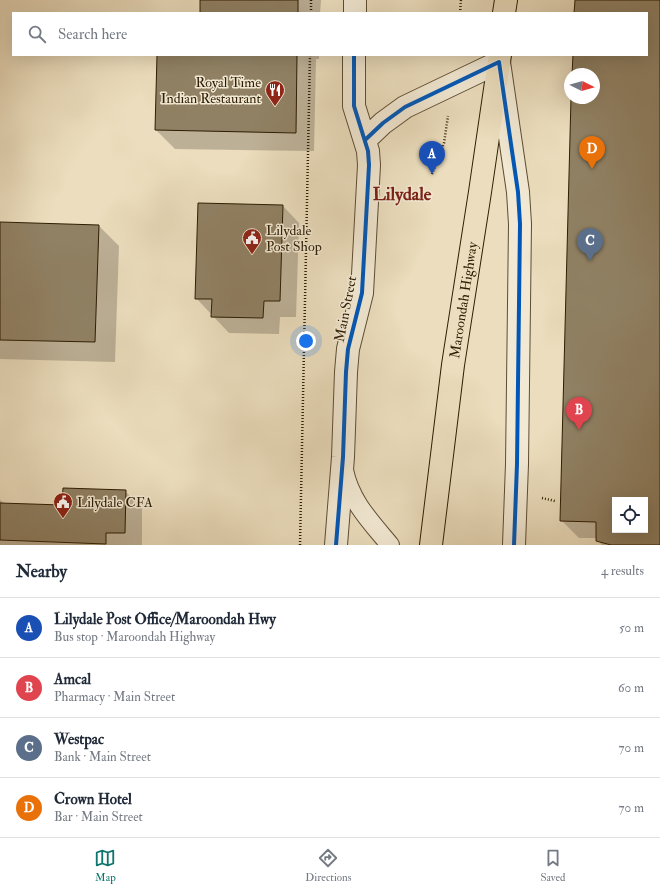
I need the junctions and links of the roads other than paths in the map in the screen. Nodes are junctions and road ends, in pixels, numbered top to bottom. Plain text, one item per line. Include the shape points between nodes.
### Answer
1 (355, 0) edge
2 (506, 0) edge
3 (354, 12) edge
4 (504, 12) edge
5 (354, 56) edge
6 (499, 59) edge
7 (365, 140) junction
8 (343, 457) junction
9 (336, 545) edge
10 (390, 545) edge
11 (431, 545) edge
12 (514, 545) edge

1 - 3 street
2 - 4 highway
5 - 7 street, Main Street via 354,106
6 - 7 street via 405,107
6 - 11 highway, Maroondah Highway via 453,364
6 - 12 street via 518,192 520,224
7 - 8 street, Main Street via 369,158 362,293 348,349
8 - 9 street, Main Street
8 - 10 lane via 346,480 356,504

